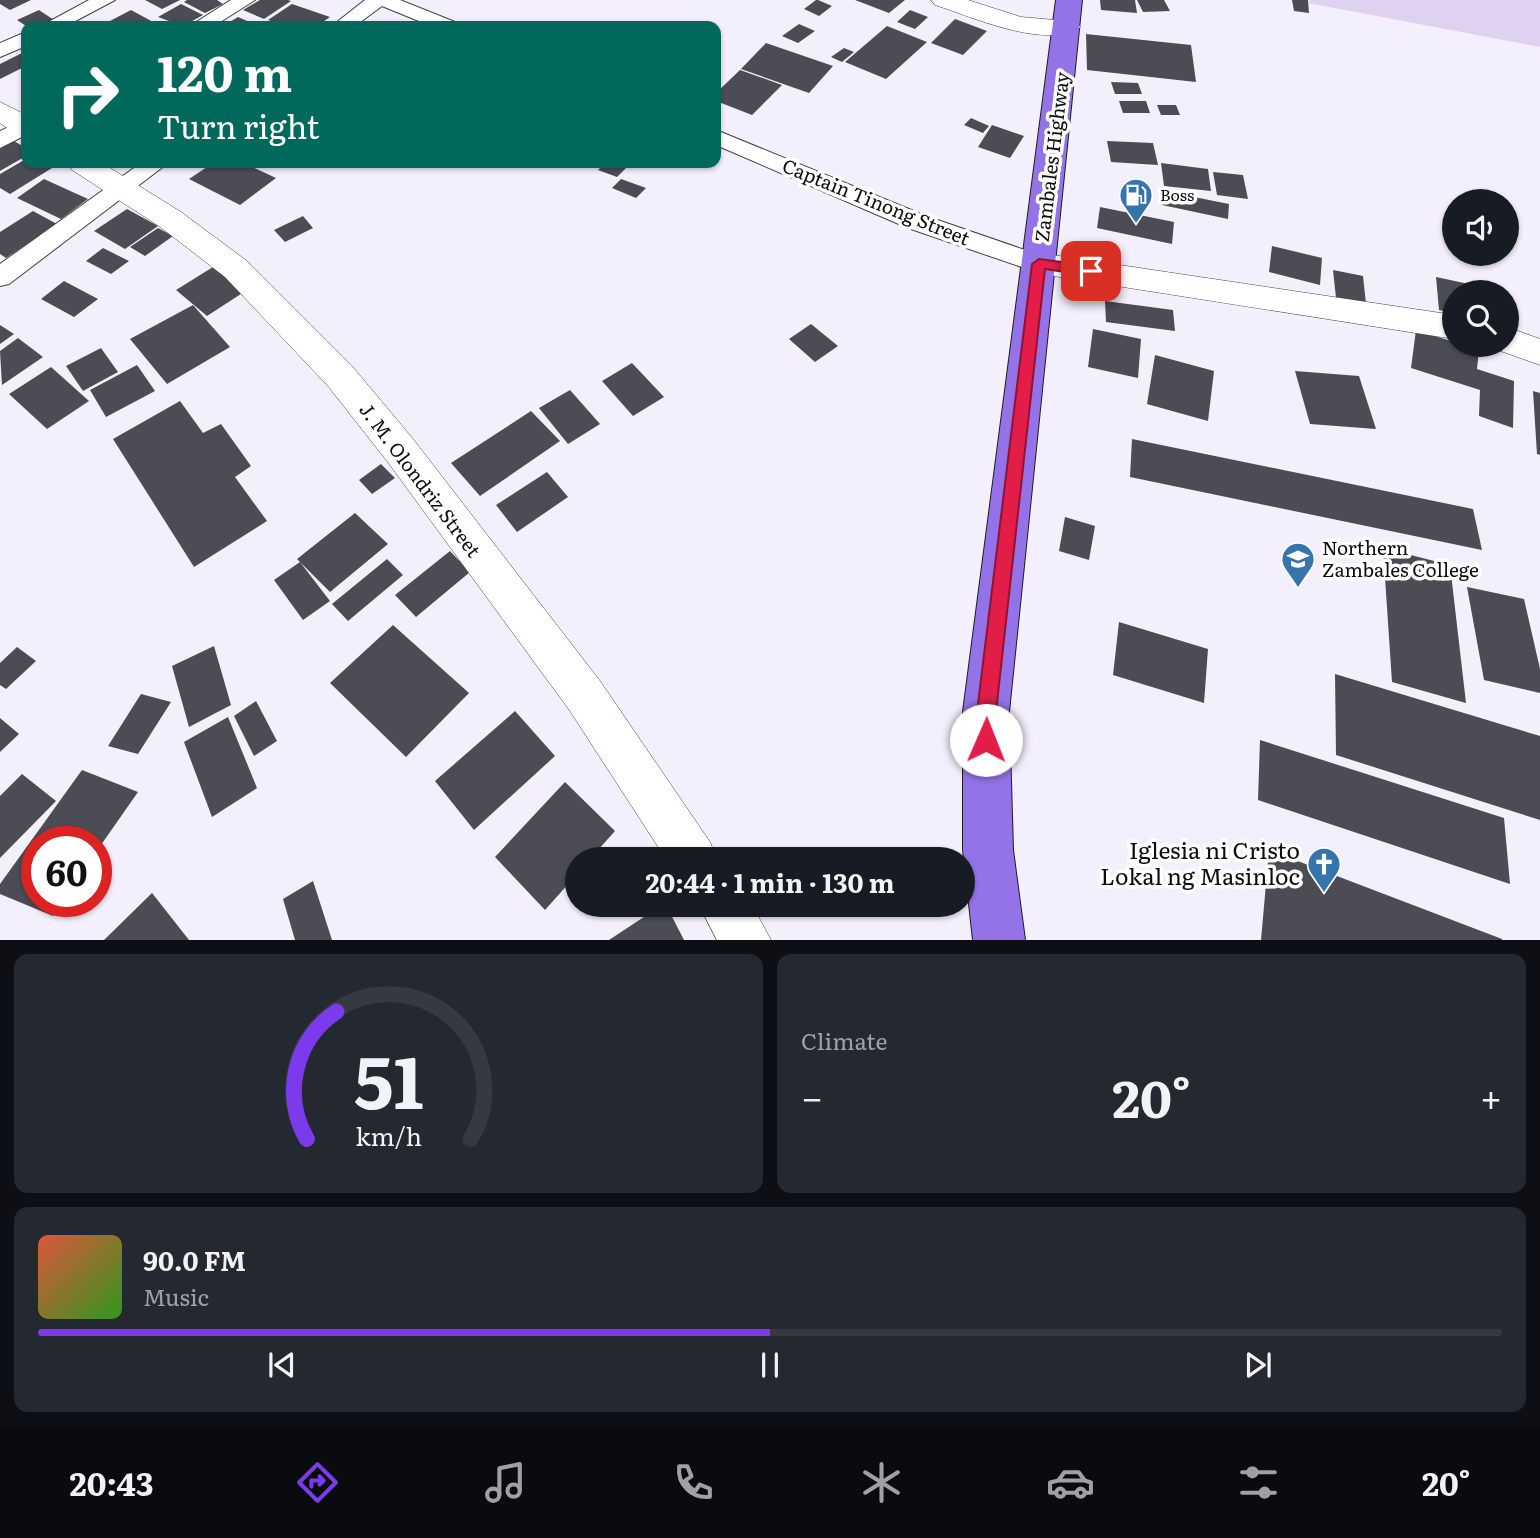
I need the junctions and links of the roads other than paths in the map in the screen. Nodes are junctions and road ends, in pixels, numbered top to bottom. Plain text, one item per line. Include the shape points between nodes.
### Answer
1 (105, 0) edge
2 (245, 0) edge
3 (378, 0) edge
4 (383, 0) edge
5 (943, 0) edge
6 (1068, 14) edge
7 (61, 21) edge
8 (209, 21) edge
9 (349, 21) edge
10 (436, 21) edge
11 (21, 40) edge
12 (0, 51) edge
13 (0, 110) edge
14 (21, 124) edge
15 (21, 130) edge
16 (721, 139) edge
17 (0, 141) edge
18 (90, 168) edge
19 (149, 168) edge
20 (122, 188) junction
21 (1039, 264) junction
22 (0, 277) edge
23 (1442, 325) edge
24 (1519, 344) edge
25 (1540, 352) edge
26 (685, 847) edge
27 (731, 917) edge
28 (746, 940) edge
29 (999, 940) edge

1 - 7 street
2 - 8 street
3 - 9 street
4 - 10 street
5 - 6 street via 1019,24
6 - 21 main road, Zambales Highway
11 - 12 street
13 - 14 street
15 - 17 street
16 - 21 street, Captain Tinong Street via 918,222
18 - 20 street, J. M. Olondriz Street
19 - 20 street
20 - 22 street
20 - 26 street, J. M. Olondriz Street via 236,269 340,376 586,696
21 - 23 street
21 - 29 main road, Zambales Highway via 986,712 988,850
24 - 25 street
27 - 28 street

